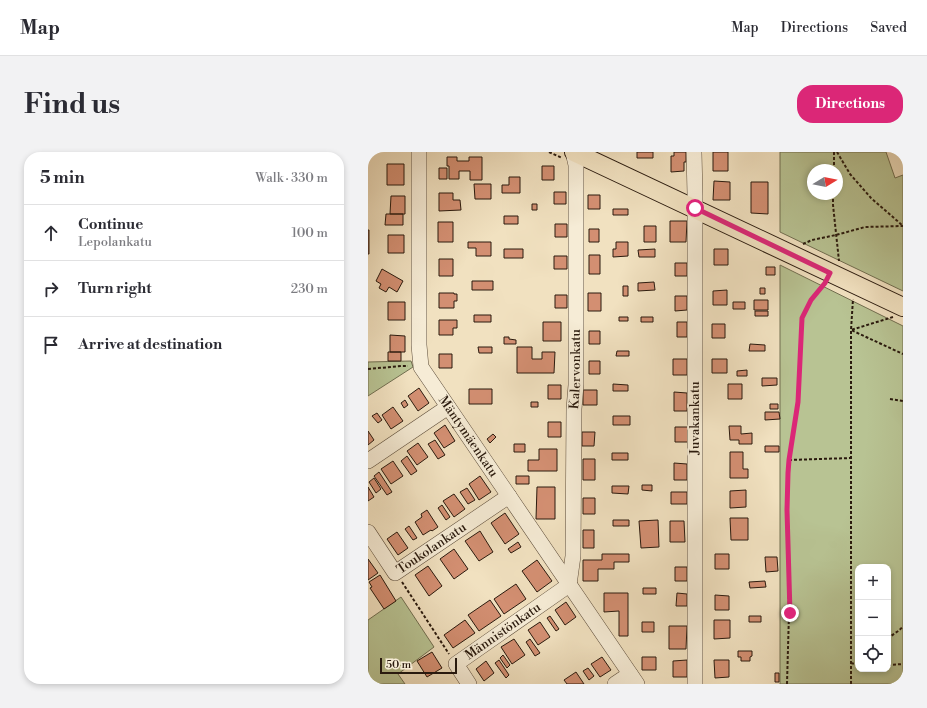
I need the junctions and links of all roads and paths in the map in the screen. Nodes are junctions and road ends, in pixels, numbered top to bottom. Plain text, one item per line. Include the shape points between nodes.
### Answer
1 (419, 152) edge
2 (574, 152) edge
3 (694, 152) edge
4 (834, 152) edge
5 (837, 152) edge
6 (834, 164) edge
7 (833, 200) edge
8 (695, 208) junction
9 (903, 226) edge
10 (836, 235) junction
11 (800, 246) dead end
12 (835, 269) junction
13 (853, 296) dead end
14 (899, 312) edge
15 (851, 330) junction
16 (903, 354) edge
17 (421, 367) junction
18 (368, 369) edge
19 (890, 399) dead end
20 (903, 401) edge
21 (448, 407) junction
22 (851, 458) junction
23 (789, 460) junction
24 (368, 461) edge
25 (509, 496) junction
26 (368, 532) edge
27 (395, 573) junction
28 (569, 585) junction
29 (903, 626) edge
30 (890, 636) edge
31 (851, 663) junction
32 (456, 664) junction
33 (855, 664) edge
34 (903, 664) edge
35 (891, 665) edge
36 (633, 679) edge
37 (469, 684) edge
38 (616, 684) edge
39 (695, 684) edge
40 (787, 684) edge
41 (851, 684) edge

1 - 17 street, Mäntymäenkatu
2 - 8 main road
2 - 28 street, Kalervonkatu via 576,385 573,556
3 - 8 street, Juvakankatu
4 - 6 path
5 - 9 path via 850,174 871,198
7 - 10 path
8 - 12 main road
8 - 39 street, Juvakankatu
9 - 10 path via 865,227
10 - 11 path via 812,240
10 - 12 path
12 - 14 main road
12 - 23 path via 811,300 802,318 798,402
13 - 15 path
14 - 15 path
15 - 16 path
15 - 22 path
17 - 18 path
17 - 21 street, Mäntymäenkatu
19 - 20 path
21 - 24 street
21 - 25 street, Mäntymäenkatu
22 - 23 path
22 - 31 path
23 - 40 path via 787,510 790,613
25 - 27 street, Toukolankatu
25 - 28 street, Mäntymäenkatu
26 - 27 street, Toukolankatu
27 - 32 path
28 - 32 street, Männistönkatu
28 - 36 street, Mäntymäenkatu
29 - 30 path
31 - 33 path
31 - 41 path
32 - 37 street, Männistönkatu
34 - 35 path
36 - 38 street

